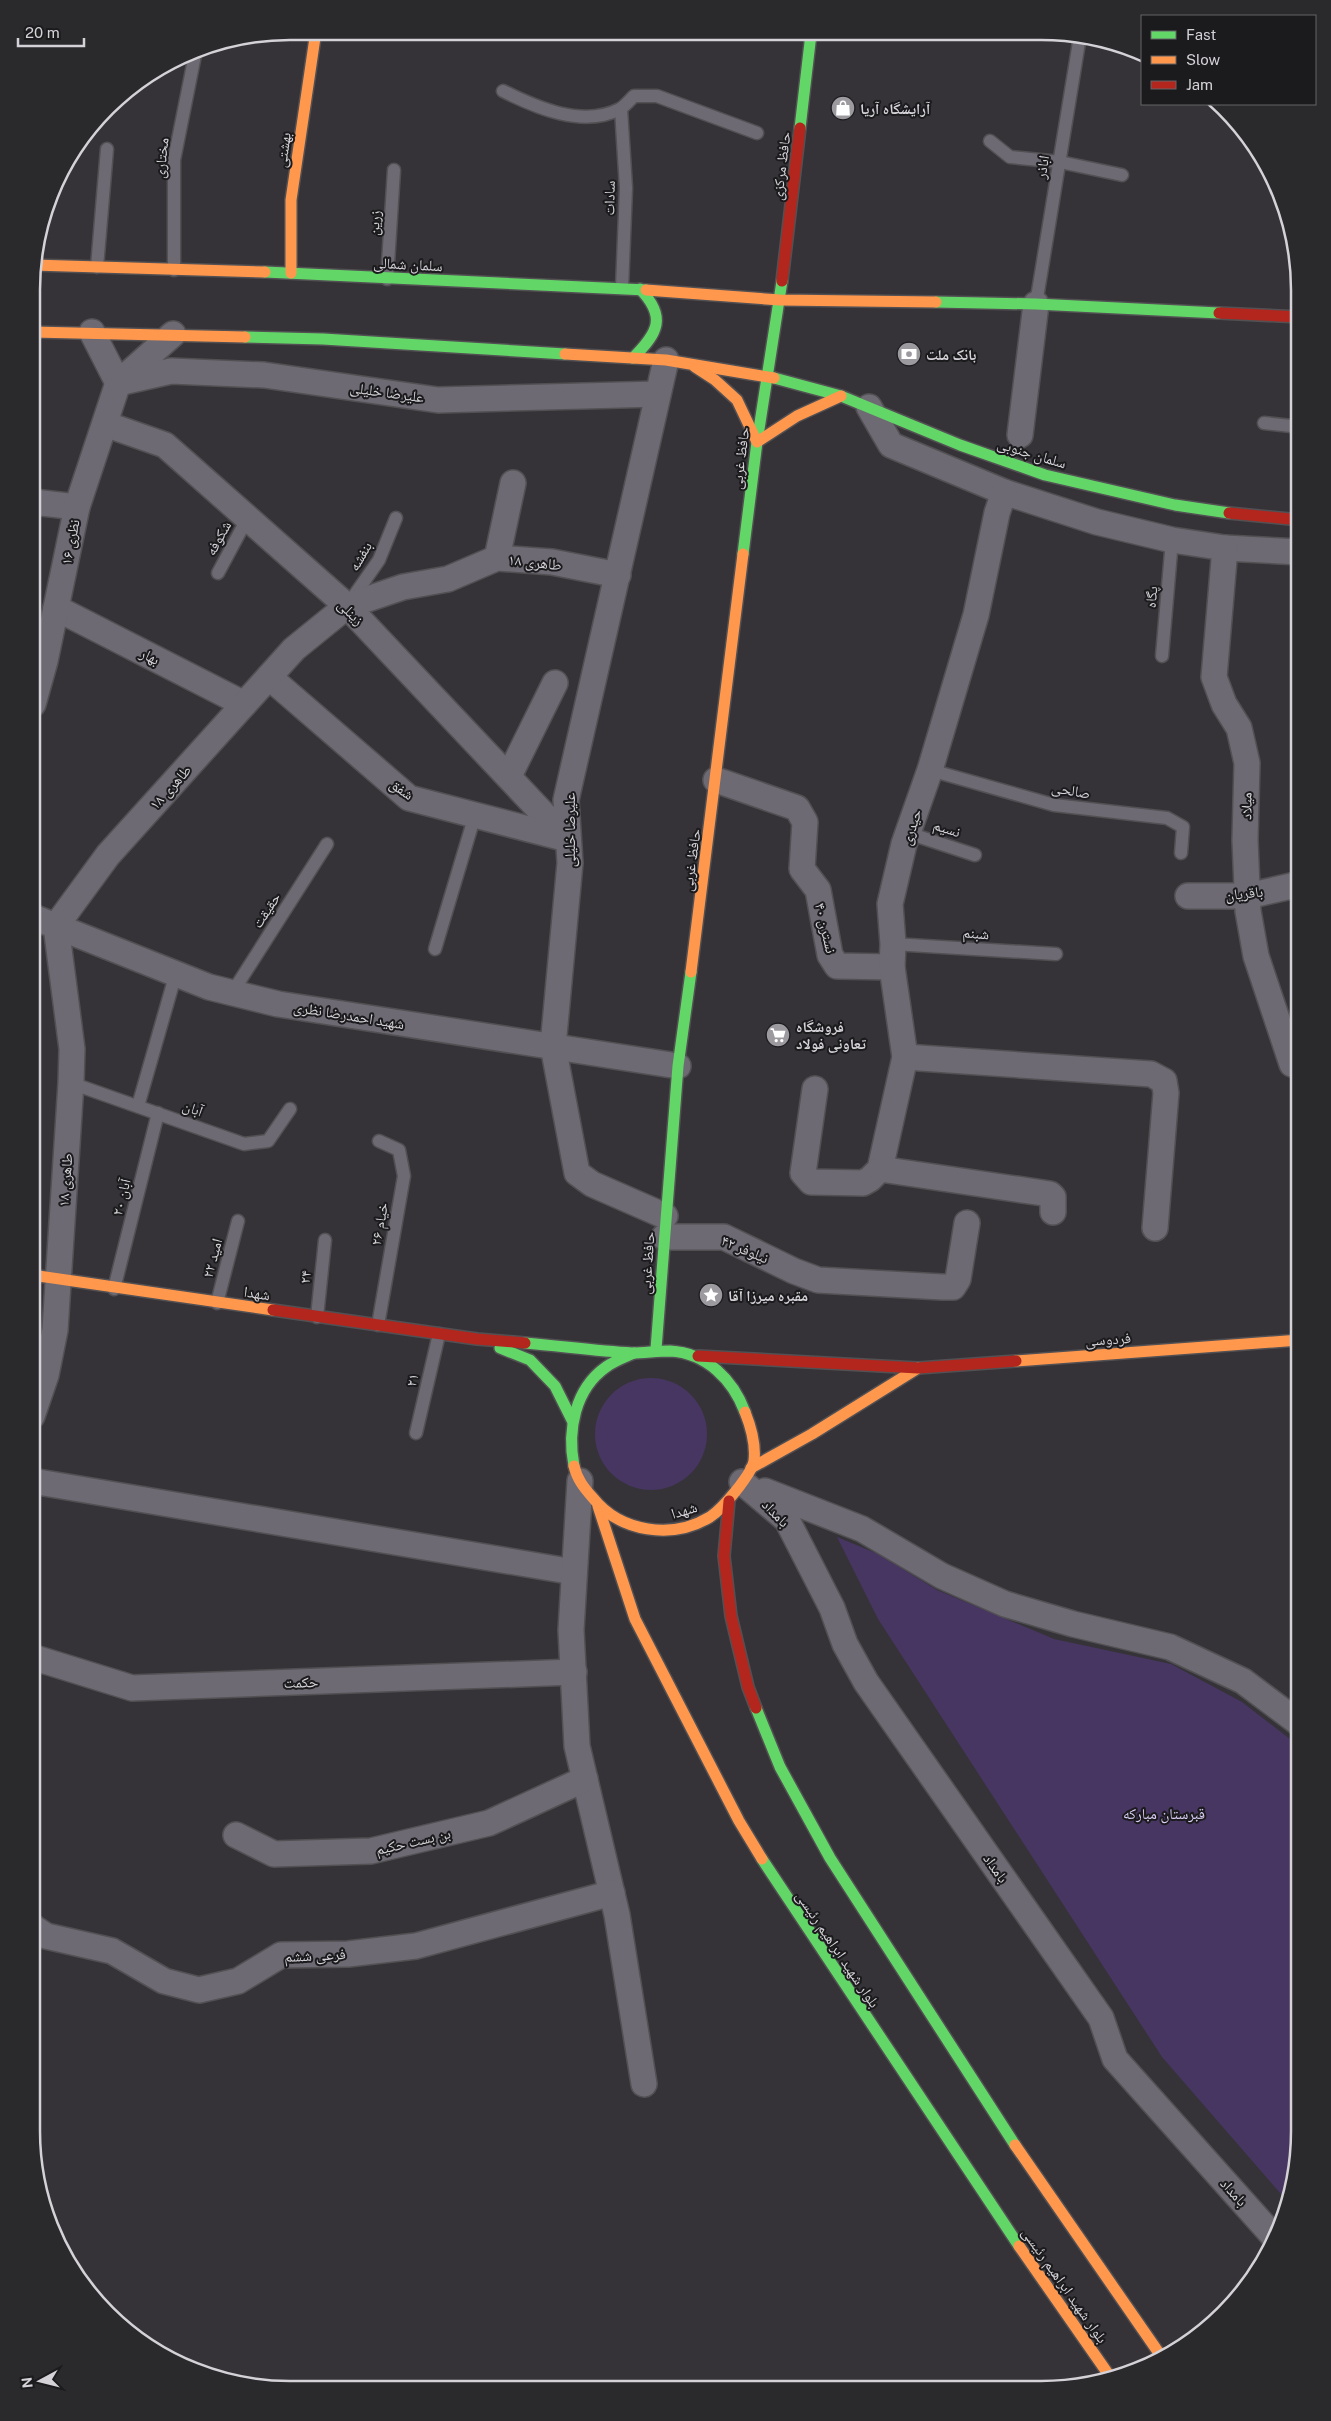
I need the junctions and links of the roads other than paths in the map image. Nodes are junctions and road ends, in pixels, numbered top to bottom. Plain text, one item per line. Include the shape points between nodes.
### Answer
1 (315, 40) edge
2 (810, 40) edge
3 (1079, 43) edge
4 (194, 59) edge
5 (503, 91) dead end
6 (621, 108) junction
7 (757, 133) dead end
8 (990, 142) dead end
9 (107, 149) dead end
10 (1060, 162) junction
11 (394, 170) dead end
12 (1122, 175) dead end
13 (42, 265) edge
14 (97, 268) junction
15 (174, 270) junction
16 (292, 273) junction
17 (387, 278) junction
18 (622, 288) junction
19 (640, 289) junction
20 (780, 300) junction
21 (1036, 304) junction
22 (1291, 317) edge
23 (40, 332) edge
24 (92, 332) junction
25 (173, 334) junction
26 (633, 358) junction
27 (677, 362) junction
28 (766, 376) junction
29 (118, 383) junction
30 (658, 394) junction
31 (841, 396) junction
32 (869, 407) junction
33 (1264, 423) dead end
34 (105, 424) junction
35 (1291, 427) edge
36 (1020, 434) dead end
37 (757, 442) junction
38 (513, 483) dead end
39 (1004, 492) junction
40 (40, 503) edge
41 (76, 506) junction
42 (396, 518) dead end
43 (248, 519) junction
44 (1291, 519) edge
45 (1172, 540) junction
46 (1225, 548) junction
47 (1291, 552) edge
48 (497, 558) junction
49 (218, 573) dead end
50 (618, 575) junction
51 (347, 606) junction
52 (47, 620) edge
53 (1162, 656) dead end
54 (269, 677) junction
55 (40, 679) edge
56 (556, 683) dead end
57 (244, 704) junction
58 (930, 770) junction
59 (509, 776) junction
60 (716, 780) junction
61 (475, 815) junction
62 (908, 833) junction
63 (567, 838) junction
64 (327, 844) dead end
65 (1181, 853) dead end
66 (975, 855) dead end
67 (1291, 886) edge
68 (1188, 896) dead end
69 (1248, 896) junction
70 (40, 920) edge
71 (56, 926) junction
72 (435, 949) dead end
73 (1056, 954) dead end
74 (893, 956) junction
75 (176, 973) junction
76 (232, 993) junction
77 (553, 1046) junction
78 (905, 1057) junction
79 (1291, 1061) edge
80 (678, 1066) junction
81 (71, 1083) junction
82 (815, 1089) dead end
83 (138, 1106) junction
84 (290, 1109) dead end
85 (158, 1113) junction
86 (379, 1141) dead end
87 (880, 1169) junction
88 (1053, 1212) dead end
89 (238, 1221) dead end
90 (967, 1223) dead end
91 (664, 1227) junction
92 (1155, 1228) dead end
93 (325, 1240) dead end
94 (40, 1276) edge
95 (58, 1278) junction
96 (114, 1289) junction
97 (217, 1303) junction
98 (317, 1317) junction
99 (378, 1325) junction
100 (439, 1334) junction
101 (477, 1339) junction
102 (1291, 1341) edge
103 (656, 1349) junction
104 (634, 1353) junction
105 (696, 1356) junction
106 (918, 1368) junction
107 (40, 1393) edge
108 (572, 1420) junction
109 (416, 1433) dead end
110 (580, 1481) junction
111 (40, 1483) edge
112 (741, 1484) junction
113 (598, 1506) junction
114 (574, 1572) junction
115 (40, 1659) edge
116 (574, 1672) junction
117 (1291, 1718) edge
118 (585, 1779) junction
119 (236, 1835) dead end
120 (612, 1893) junction
121 (40, 1932) edge
122 (644, 2084) dead end
123 (1270, 2232) edge
124 (1158, 2351) edge
125 (1107, 2372) edge

1 - 16 main road, بهشتی via 291,200
2 - 20 main road, حافظ مرکزی
3 - 10 lane, اباذر
4 - 15 lane, مختاری via 174,160
5 - 6 lane via 536,107 574,116 595,117
6 - 7 lane via 634,96 657,96
6 - 18 lane, سادات via 626,188
8 - 10 lane via 1010,157
9 - 14 lane
10 - 12 lane
10 - 21 lane, اباذر
11 - 17 lane, زرین
13 - 14 main road, سلمان شمالی
14 - 15 main road, سلمان شمالی
15 - 16 main road, سلمان شمالی
16 - 17 main road, سلمان شمالی
17 - 18 main road, سلمان شمالی
18 - 19 main road, سلمان شمالی
19 - 20 main road, سلمان شمالی
19 - 26 main road via 650,298 657,322 655,334
20 - 21 main road
20 - 28 main road, حافظ مرکزی
21 - 22 main road
21 - 36 street
23 - 24 main road
24 - 25 main road
24 - 29 street
25 - 26 main road via 323,339
25 - 29 street
26 - 27 main road
27 - 28 main road
27 - 30 street, علیرضا خلیلی
27 - 37 main road via 715,380 737,400
28 - 31 main road, سلمان جنوبی
28 - 37 main road, حافظ غربی
29 - 30 street, علیرضا خلیلی via 171,371 264,375 438,400
29 - 34 street, نظری ۱۶
30 - 50 street, علیرضا خلیلی
31 - 32 main road, سلمان جنوبی
31 - 37 main road via 797,416
32 - 39 street via 891,445
32 - 44 main road, سلمان جنوبی via 960,445 1046,475 1170,504
33 - 35 lane
34 - 41 street, نظری ۱۶
34 - 43 street, زینلی via 164,445
37 - 60 main road, حافظ غربی
38 - 48 street
39 - 45 street via 1097,522
39 - 58 street, حیدری via 976,615
40 - 41 street
41 - 52 street, نظری ۱۶
42 - 51 lane, بنفشه via 379,560
43 - 49 lane, شکوفه
43 - 51 street, زینلی
45 - 46 street
45 - 53 lane, پگاه
46 - 47 street
46 - 69 street, میلاد via 1214,677 1224,704 1239,728 1247,763 1245,840
48 - 50 street, طاهری ۱۸ via 552,562
48 - 51 street, طاهری ۱۸ via 448,579 403,587
50 - 63 street, علیرضا خلیلی via 566,800
51 - 54 street, طاهری ۱۸ via 294,649
51 - 59 street, زینلی
52 - 55 street, نظری ۱۶ via 45,661
52 - 57 street, بهار
54 - 57 street, طاهری ۱۸
54 - 61 street, شفق via 409,798
56 - 59 street
57 - 71 street, طاهری ۱۸ via 108,855
58 - 62 street, حیدری
58 - 65 lane, صالحی via 1054,805 1167,818 1183,828
59 - 63 street, زینلی
60 - 74 street, نسترن ۴۰ via 797,808 805,822 802,869 818,890 830,955 837,966
60 - 80 main road, حافظ غربی
61 - 63 street, شفق
61 - 72 lane
62 - 66 lane, نسیم
62 - 74 street, حیدری via 890,904
63 - 77 street, علیرضا خلیلی via 570,863
64 - 76 lane, حقیقت
67 - 69 street, باقریان
68 - 69 street, باقریان
69 - 79 street, میلاد via 1256,956
70 - 71 street, شهید احمدرضا نظری
71 - 75 street, شهید احمدرضا نظری
71 - 81 street, طاهری ۱۸ via 72,1050
73 - 74 lane, شبنم
74 - 78 street, حیدری
75 - 76 street, شهید احمدرضا نظری
75 - 83 lane
76 - 77 street, شهید احمدرضا نظری via 278,1004
77 - 80 street, شهید احمدرضا نظری
77 - 91 street, علیرضا خلیلی via 576,1173
78 - 87 street, حیدری
78 - 92 street via 1151,1074 1164,1081 1166,1093
80 - 91 main road, حافظ غربی
81 - 83 lane, آبان
81 - 95 street, طاهری ۱۸
82 - 87 street via 804,1173 807,1178 811,1182 863,1183
83 - 85 lane, آبان
84 - 85 lane, آبان via 268,1141 244,1144
85 - 96 lane, آبان ۲۰
86 - 99 lane, خیام ۲۶ via 399,1150 404,1176
87 - 88 street via 1050,1194
89 - 97 lane, امید ۲۲
90 - 91 street, نیلوفر ۴۲ via 958,1279 952,1287 818,1280 724,1237
91 - 103 main road, حافظ غربی
93 - 98 lane, ۲۴
94 - 95 main road, شهدا
95 - 96 main road, شهدا
95 - 107 street, طاهری ۱۸ via 56,1330
96 - 97 main road, شهدا
97 - 98 main road, شهدا
98 - 99 main road, شهدا
99 - 100 main road, شهدا
100 - 101 main road, شهدا
100 - 109 lane, ۲۱
101 - 104 main road
101 - 108 main road via 530,1360 555,1386
102 - 106 main road, فردوسی
103 - 104 main road, شهدا
103 - 105 main road, شهدا via 677,1350
104 - 108 main road, شهدا via 606,1367 584,1391
105 - 106 main road, فردوسی
105 - 112 main road, شهدا via 723,1373 742,1398 754,1448
106 - 112 main road via 812,1434
108 - 110 main road, شهدا via 571,1451
110 - 113 main road, شهدا
110 - 114 street
111 - 114 street
112 - 113 main road, شهدا via 706,1520 679,1530 650,1531 622,1523
112 - 117 street via 862,1530 942,1576 1005,1604 1170,1648 1244,1681
112 - 123 street, بامداد via 787,1520 866,1682 1101,2018 1114,2059
112 - 124 main road via 724,1556 731,1616 748,1687 780,1767 830,1858 1011,2139
113 - 125 main road, بلوار شهید ابراهیم رئیسی via 635,1619 739,1821 788,1902
114 - 116 street via 570,1630
115 - 116 street, حکمت via 132,1688
116 - 118 street via 578,1746
118 - 119 street, بن بست حکیم via 489,1823 371,1851 274,1854
118 - 120 street
120 - 121 street, فرعی ششم via 416,1946 348,1954 281,1955 238,1981 199,1990 164,1981 112,1951 46,1936
120 - 122 street

